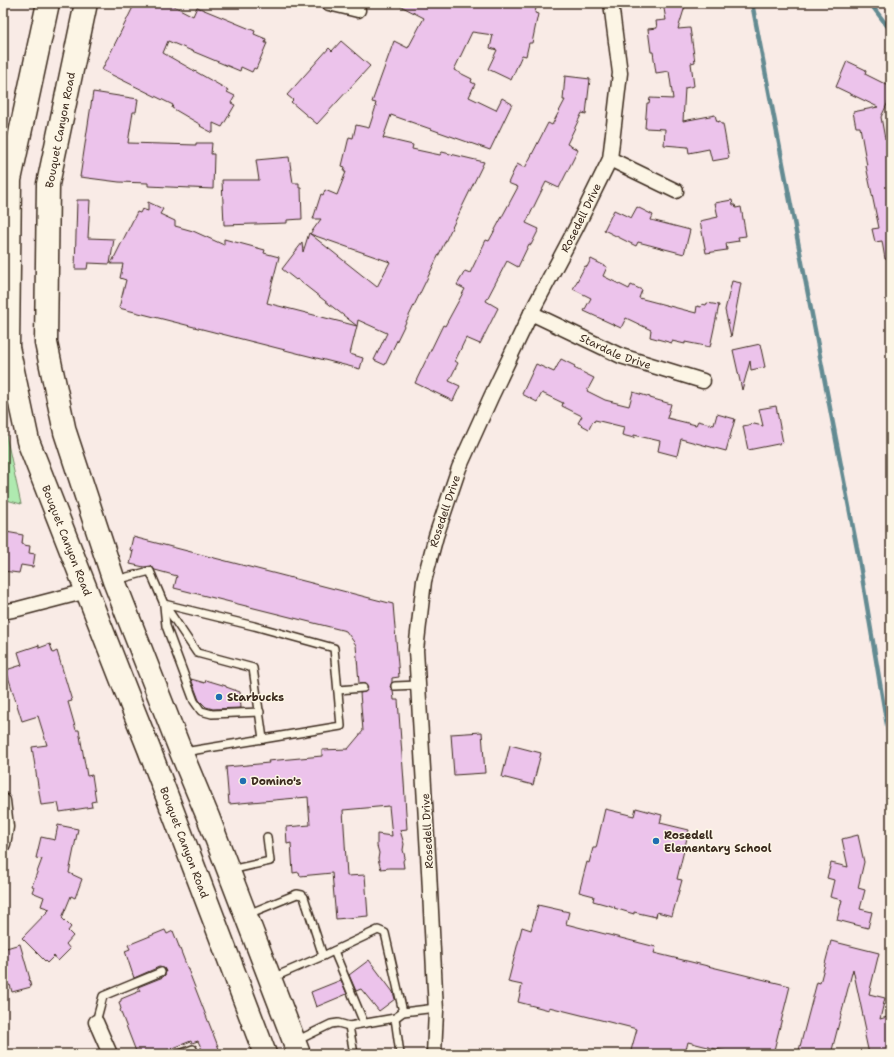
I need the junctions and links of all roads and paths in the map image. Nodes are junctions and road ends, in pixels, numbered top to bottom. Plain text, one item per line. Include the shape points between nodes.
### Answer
1 (48, 3) edge
2 (86, 3) edge
3 (329, 3) edge
4 (611, 3) edge
5 (360, 6) edge
6 (610, 159) junction
7 (676, 190) dead end
8 (531, 313) junction
9 (703, 381) dead end
10 (114, 581) junction
11 (87, 591) junction
12 (164, 604) junction
13 (3, 612) edge
14 (119, 673) junction
15 (418, 685) junction
16 (395, 686) dead end
17 (363, 688) dead end
18 (338, 690) junction
19 (260, 712) junction
20 (263, 738) junction
21 (181, 752) junction
22 (3, 801) edge
23 (208, 817) junction
24 (267, 837) dead end
25 (3, 844) edge
26 (228, 870) junction
27 (246, 915) junction
28 (334, 951) junction
29 (323, 956) junction
30 (161, 972) dead end
31 (270, 979) junction
32 (436, 1008) junction
33 (403, 1012) junction
34 (396, 1018) junction
35 (96, 1022) joint
36 (364, 1023) junction
37 (349, 1026) junction
38 (193, 1048) dead end
39 (296, 1048) edge
40 (110, 1054) edge
41 (180, 1054) edge
42 (265, 1054) edge
43 (354, 1054) edge
44 (400, 1054) edge
45 (434, 1054) edge

1 - 11 main road, Bouquet Canyon Road via 10,180 8,347 28,441
2 - 10 main road, Bouquet Canyon Road via 48,184 46,343 65,432
3 - 5 street
4 - 6 street, Rosedell Drive via 620,73
6 - 7 street
6 - 8 street, Rosedell Drive
8 - 9 street, Stardale Drive via 621,356
8 - 15 street, Rosedell Drive via 459,468 436,536 424,581 416,650
10 - 11 main road
10 - 12 lane via 150,571
10 - 21 main road, Bouquet Canyon Road
11 - 13 street
11 - 14 main road, Bouquet Canyon Road
12 - 18 lane via 334,648
12 - 19 lane via 197,653 253,668
12 - 19 lane via 166,626 194,701 201,711 212,714
14 - 23 main road via 145,702 199,836 206,834
14 - 42 main road, Bouquet Canyon Road
15 - 16 lane
15 - 32 street, Rosedell Drive
17 - 18 lane
18 - 20 lane via 341,726
19 - 20 lane
20 - 21 lane
21 - 23 main road, Bouquet Canyon Road
22 - 25 street via 6,826
23 - 26 main road, Bouquet Canyon Road
24 - 26 lane via 270,862
26 - 27 main road, Bouquet Canyon Road
27 - 29 lane via 298,894 302,895
27 - 31 main road, Bouquet Canyon Road
28 - 29 lane
28 - 33 lane via 378,930 385,933
28 - 36 lane
29 - 31 lane
30 - 35 lane via 103,996
31 - 39 main road, Bouquet Canyon Road
32 - 33 lane
32 - 45 street, Rosedell Drive
33 - 34 lane
34 - 36 lane
34 - 44 lane
35 - 40 street
36 - 37 lane
37 - 39 lane via 331,1024
37 - 43 lane
38 - 41 lane

